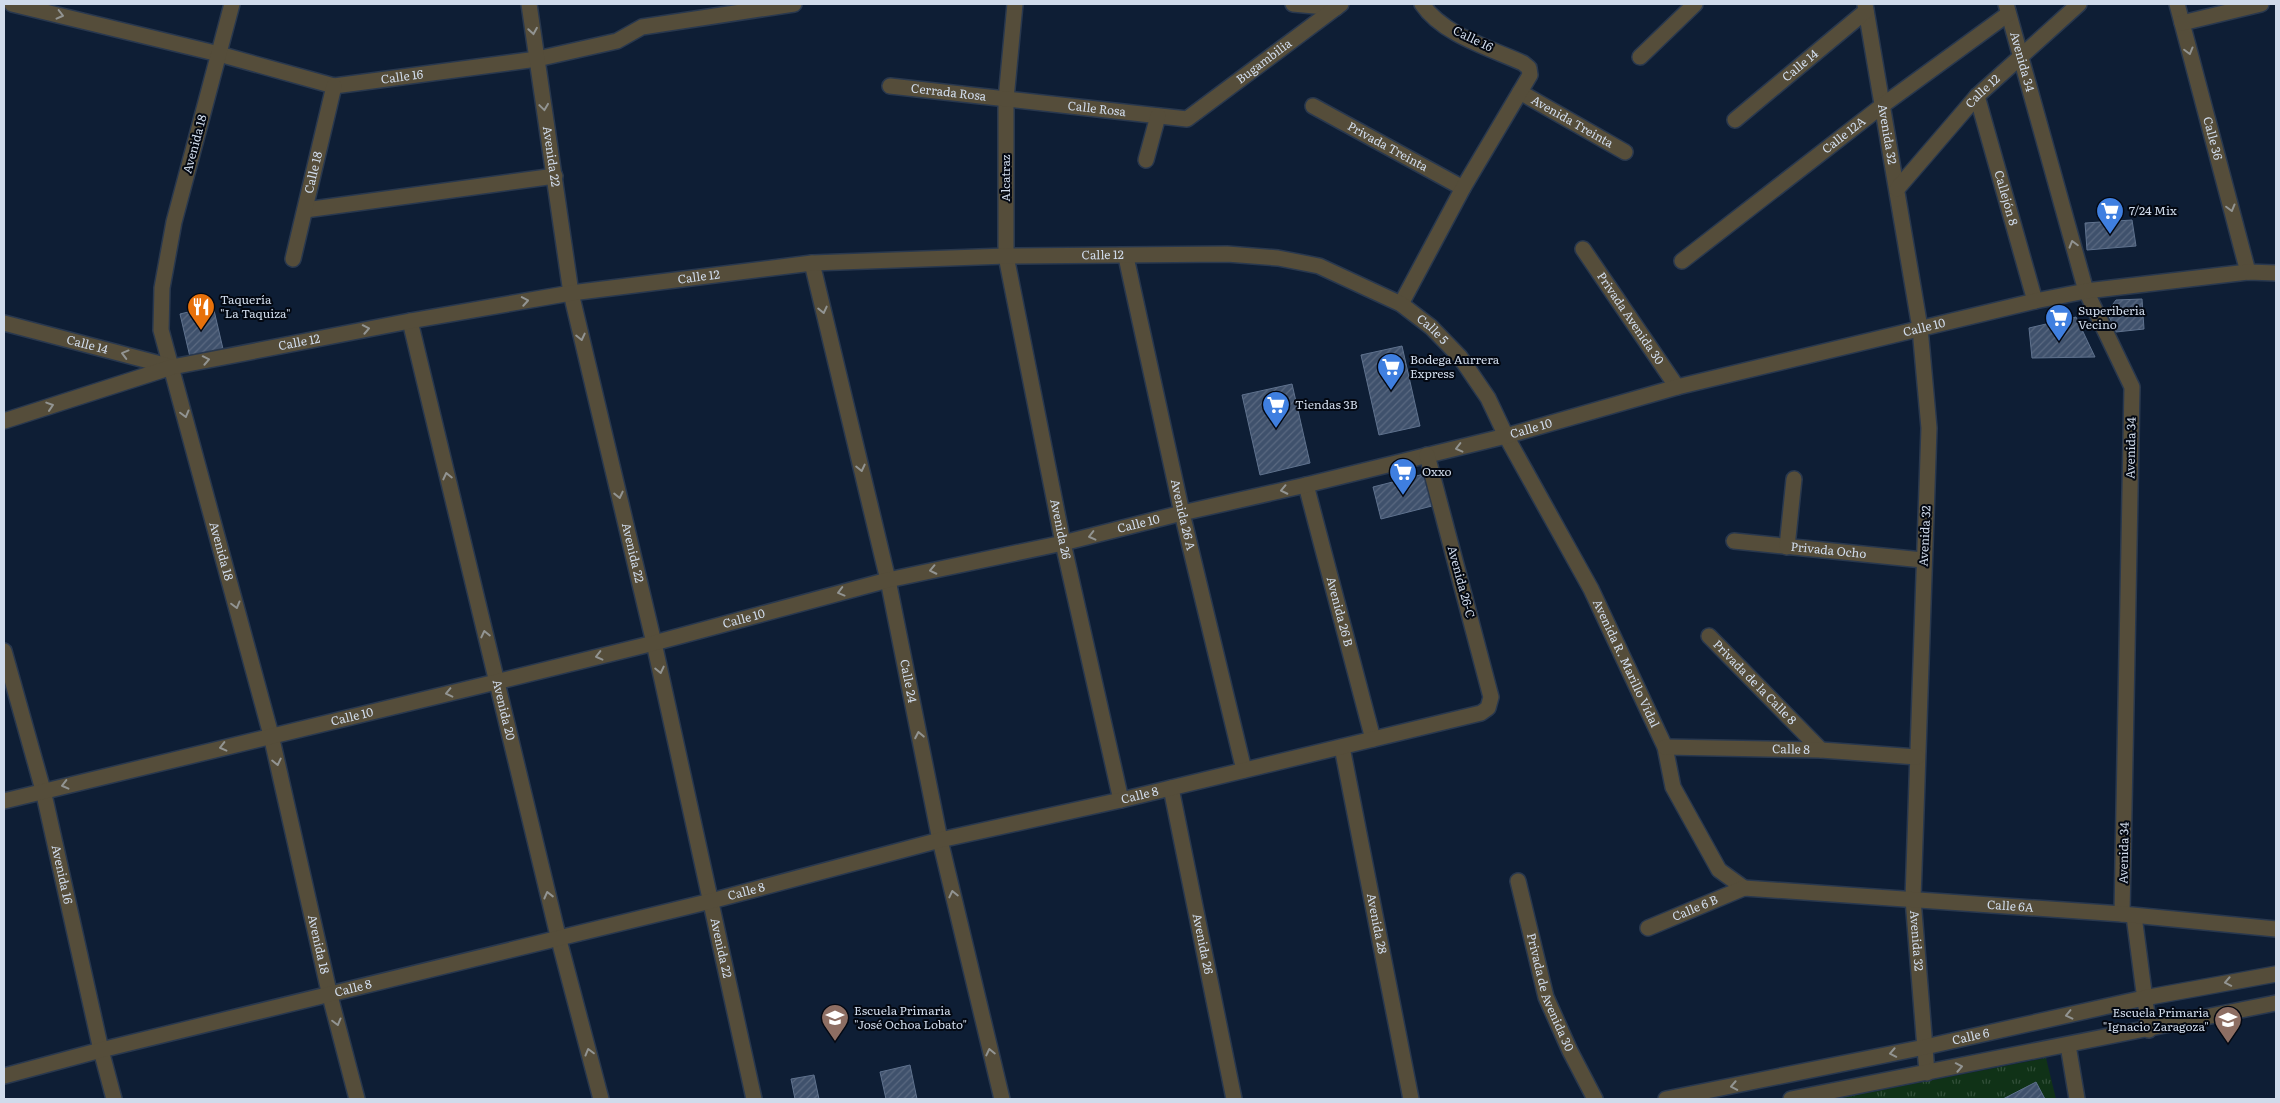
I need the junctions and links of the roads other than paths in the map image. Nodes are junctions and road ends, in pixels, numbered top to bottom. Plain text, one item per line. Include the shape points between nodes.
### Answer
1 (12, 4) edge
2 (232, 4) edge
3 (529, 4) edge
4 (794, 4) edge
5 (1015, 4) edge
6 (1293, 4) edge
7 (1422, 4) edge
8 (1695, 4) edge
9 (2079, 4) edge
10 (2177, 4) edge
11 (2261, 4) edge
12 (1339, 6) edge
13 (1866, 8) edge
14 (2007, 9) edge
15 (2182, 23) junction
16 (220, 54) junction
17 (1640, 57) dead end
18 (2020, 57) junction
19 (537, 59) junction
20 (334, 86) junction
21 (890, 86) dead end
22 (1520, 92) junction
23 (1977, 96) junction
24 (1006, 99) junction
25 (1883, 104) junction
26 (1313, 106) dead end
27 (1158, 116) junction
28 (1187, 119) joint
29 (1735, 120) dead end
30 (1625, 152) dead end
31 (1146, 160) dead end
32 (555, 176) junction
33 (1463, 188) junction
34 (1897, 188) junction
35 (305, 210) junction
36 (1583, 249) dead end
37 (1006, 256) junction
38 (1126, 257) junction
39 (293, 259) dead end
40 (1682, 261) dead end
41 (812, 263) junction
42 (2248, 272) junction
43 (2276, 273) edge
44 (2086, 291) junction
45 (571, 293) junction
46 (2034, 301) junction
47 (1401, 304) junction
48 (410, 321) junction
49 (4, 323) edge
50 (1920, 328) junction
51 (172, 367) junction
52 (1677, 387) junction
53 (4, 421) edge
54 (1506, 436) junction
55 (1427, 456) junction
56 (1794, 479) dead end
57 (1306, 485) junction
58 (1182, 512) junction
59 (1734, 541) dead end
60 (1063, 543) junction
61 (1788, 547) junction
62 (1923, 560) junction
63 (888, 580) junction
64 (1709, 636) dead end
65 (654, 642) junction
66 (4, 651) edge
67 (496, 682) junction
68 (1488, 708) joint
69 (271, 735) junction
70 (1373, 739) junction
71 (1342, 747) junction
72 (1665, 747) junction
73 (1821, 750) junction
74 (1917, 757) junction
75 (1244, 770) junction
76 (1171, 788) junction
77 (44, 790) junction
78 (1121, 800) junction
79 (4, 801) edge
80 (940, 840) junction
81 (1518, 881) dead end
82 (1744, 888) junction
83 (1913, 899) junction
84 (712, 902) junction
85 (2128, 915) junction
86 (1648, 928) dead end
87 (2276, 929) edge
88 (559, 940) junction
89 (2276, 974) edge
90 (330, 996) junction
91 (2144, 998) junction
92 (2276, 1003) edge
93 (2148, 1030) junction
94 (2068, 1045) junction
95 (1925, 1047) junction
96 (101, 1050) junction
97 (1927, 1073) junction
98 (4, 1076) edge
99 (114, 1099) edge
100 (357, 1099) edge
101 (601, 1099) edge
102 (754, 1099) edge
103 (1002, 1099) edge
104 (1234, 1099) edge
105 (1411, 1099) edge
106 (1595, 1099) edge
107 (1666, 1099) edge
108 (1791, 1099) edge
109 (2077, 1099) edge

1 -> 16 street, Calle 16
2 - 16 street, Avenida 18
3 -> 19 street, Avenida 22
4 - 19 street, Calle 16 via 642,27 616,41
5 - 24 street, Alcatraz
6 - 12 street
7 - 22 street, Calle 16 via 1430,15 1462,36 1523,62 1530,75
8 - 17 street
9 - 18 street, Calle 12
10 - 15 street, Calle 36
11 - 15 street
12 - 28 street, Bugambilia
13 - 25 street, Avenida 32
13 - 29 street, Calle 14
14 - 18 street, Avenida 34
14 - 25 street, Calle 12A
15 -> 42 street, Calle 36
16 - 20 street, Calle 16
16 - 51 street, Avenida 18 via 174,222 162,288 161,330
18 - 23 street, Calle 12
44 -> 18 street, Avenida 34
19 - 20 street, Calle 16
19 -> 32 street, Avenida 22
20 - 35 street, Calle 18
21 - 24 street, Cerrada Rosa
22 - 30 street, Avenida Treinta
22 - 33 street
23 - 34 street, Calle 12
23 - 46 street, Callejón 8
24 - 27 street, Calle Rosa
24 - 37 street, Alcatraz
25 - 34 street, Avenida 32
25 - 40 street, Calle 12A
26 - 33 street, Privada Treinta
27 - 28 street, Calle Rosa
27 - 31 street
32 - 35 street
32 - 45 street, Avenida 22
33 - 47 street
34 - 50 street, Avenida 32
35 - 39 street, Calle 18
36 - 52 street, Privada Avenida 30
37 - 38 street, Calle 12
37 - 41 street, Calle 12
37 - 60 street, Avenida 26
38 - 47 street, Calle 12 via 1227,254 1278,258 1319,266
38 - 58 street, Avenida 26 A
41 - 45 street, Calle 12
41 -> 63 street, Calle 24
42 - 43 street, Calle 10
42 - 44 street, Calle 10
44 - 46 street, Calle 10
44 - 85 street, Avenida 34 via 2132,386
48 -> 45 street, Calle 12
45 -> 65 street, Avenida 22
46 - 50 street, Calle 10
47 - 54 street, Calle 5 via 1431,327 1460,357 1488,398
51 -> 48 street, Calle 12
67 -> 48 street, Avenida 20
51 -> 49 street, Calle 14
50 - 52 street, Calle 10
50 - 62 street, Avenida 32 via 1929,428
53 -> 51 street, Calle 12
51 -> 69 street, Avenida 18
52 - 54 street, Calle 10
54 -> 55 street, Calle 10
54 - 72 street, Avenida R. Marillo Vidal via 1591,589
55 - 57 street, Calle 10
55 - 68 street, Avenida 26-C via 1491,696
56 - 61 street
57 -> 58 street, Calle 10
57 - 70 street, Avenida 26 B
58 -> 60 street, Calle 10
58 - 75 street, Avenida 26 A
59 - 61 street, Privada Ocho
60 -> 63 street, Calle 10
60 - 78 street, Avenida 26
61 - 62 street, Privada Ocho
62 - 74 street, Avenida 32
63 -> 65 street, Calle 10
80 -> 63 street, Calle 24
64 - 73 street, Privada de la Calle 8
65 -> 67 street, Calle 10
65 -> 84 street, Avenida 22
66 - 77 street, Avenida 16
67 -> 69 street, Calle 10
88 -> 67 street, Avenida 20
68 - 70 street, Calle 8 via 1480,713
69 -> 77 street, Calle 10
69 -> 90 street, Avenida 18
70 - 71 street, Calle 8
71 - 75 street, Calle 8
71 - 105 street, Avenida 28
72 - 73 street, Calle 8
72 - 82 street, Avenida R. Marillo Vidal via 1673,787 1719,870
73 - 74 street, Calle 8
74 - 83 street, Avenida 32
75 - 76 street, Calle 8
76 - 78 street, Calle 8
76 - 104 street, Avenida 26
77 - 79 street, Calle 10
77 - 96 street, Avenida 16
78 - 80 street, Calle 8
80 - 84 street, Calle 8
103 -> 80 street, Calle 24
81 - 106 street, Privada de Avenida 30 via 1546,997
82 - 83 street, Calle 6A
82 - 86 street, Calle 6 B
83 - 85 street, Calle 6A
83 - 95 street, Avenida 32
84 - 88 street, Calle 8
84 - 102 street, Avenida 22
85 - 87 street, Calle 6A
85 - 91 street, Avenida 34
88 - 90 street, Calle 8
101 -> 88 street, Avenida 20
89 -> 91 street, Calle 6
90 - 96 street, Calle 8
90 -> 100 street, Avenida 18
91 - 93 street, Avenida 34
91 -> 95 street, Calle 6
92 - 93 street
93 - 94 street
97 -> 94 street
94 - 109 street
95 - 97 street, Avenida 32
95 -> 107 street, Calle 6
96 - 98 street, Calle 8
96 - 99 street, Avenida 16
97 - 108 street

